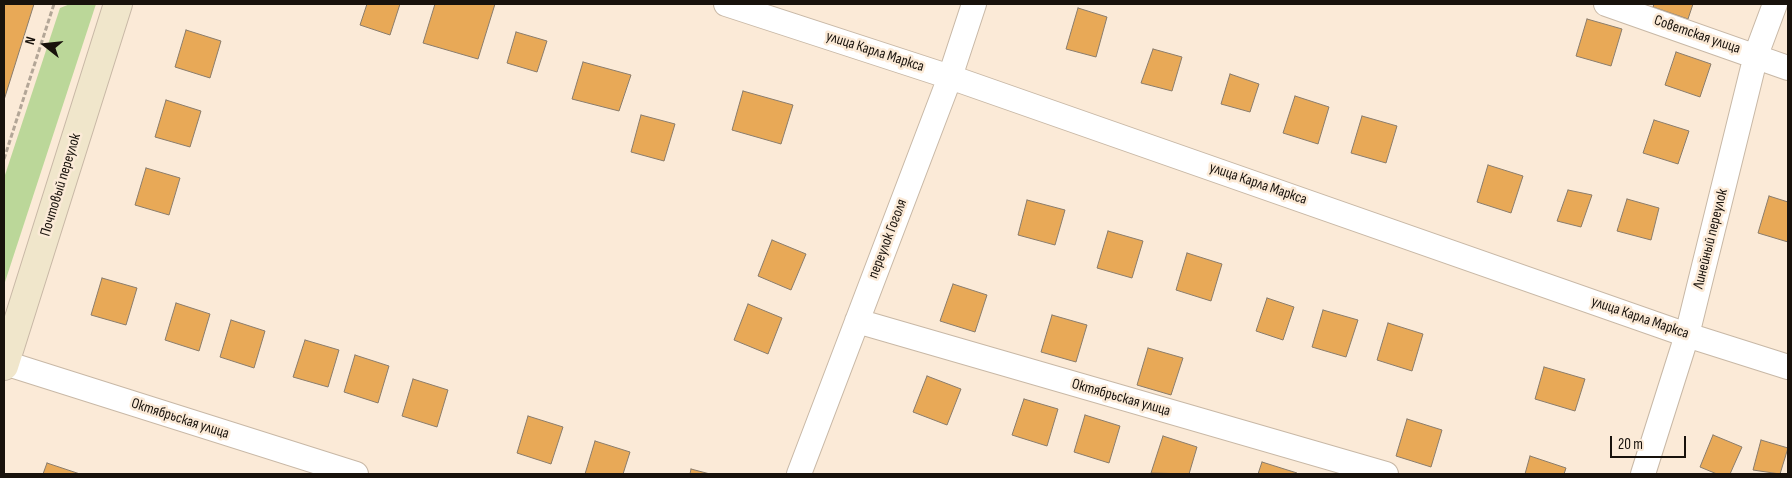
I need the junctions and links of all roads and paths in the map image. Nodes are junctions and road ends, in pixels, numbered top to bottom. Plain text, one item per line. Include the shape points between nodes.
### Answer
1 (54, 4) edge
2 (118, 4) edge
3 (726, 4) edge
4 (974, 4) edge
5 (1606, 4) edge
6 (1775, 4) edge
7 (1756, 56) junction
8 (1788, 68) edge
9 (950, 77) junction
10 (4, 159) edge
11 (857, 321) junction
12 (1687, 335) junction
13 (4, 364) edge
14 (1788, 367) edge
15 (356, 474) edge
16 (799, 474) edge
17 (1386, 474) edge
18 (1643, 474) edge

1 - 10 path
2 - 13 main road, Почтовый переулок
3 - 9 street, улица Карла Маркса
4 - 9 street, переулок Гоголя
5 - 7 street, Советская улица
6 - 7 street, Линейный переулок
7 - 8 street, Советская улица
7 - 12 street, Линейный переулок
9 - 11 street, переулок Гоголя
9 - 12 street, улица Карла Маркса
11 - 16 street, переулок Гоголя
11 - 17 street, Октябрьская улица
12 - 14 street, улица Карла Маркса
12 - 18 street, Линейный переулок
13 - 15 street, Октябрьская улица

